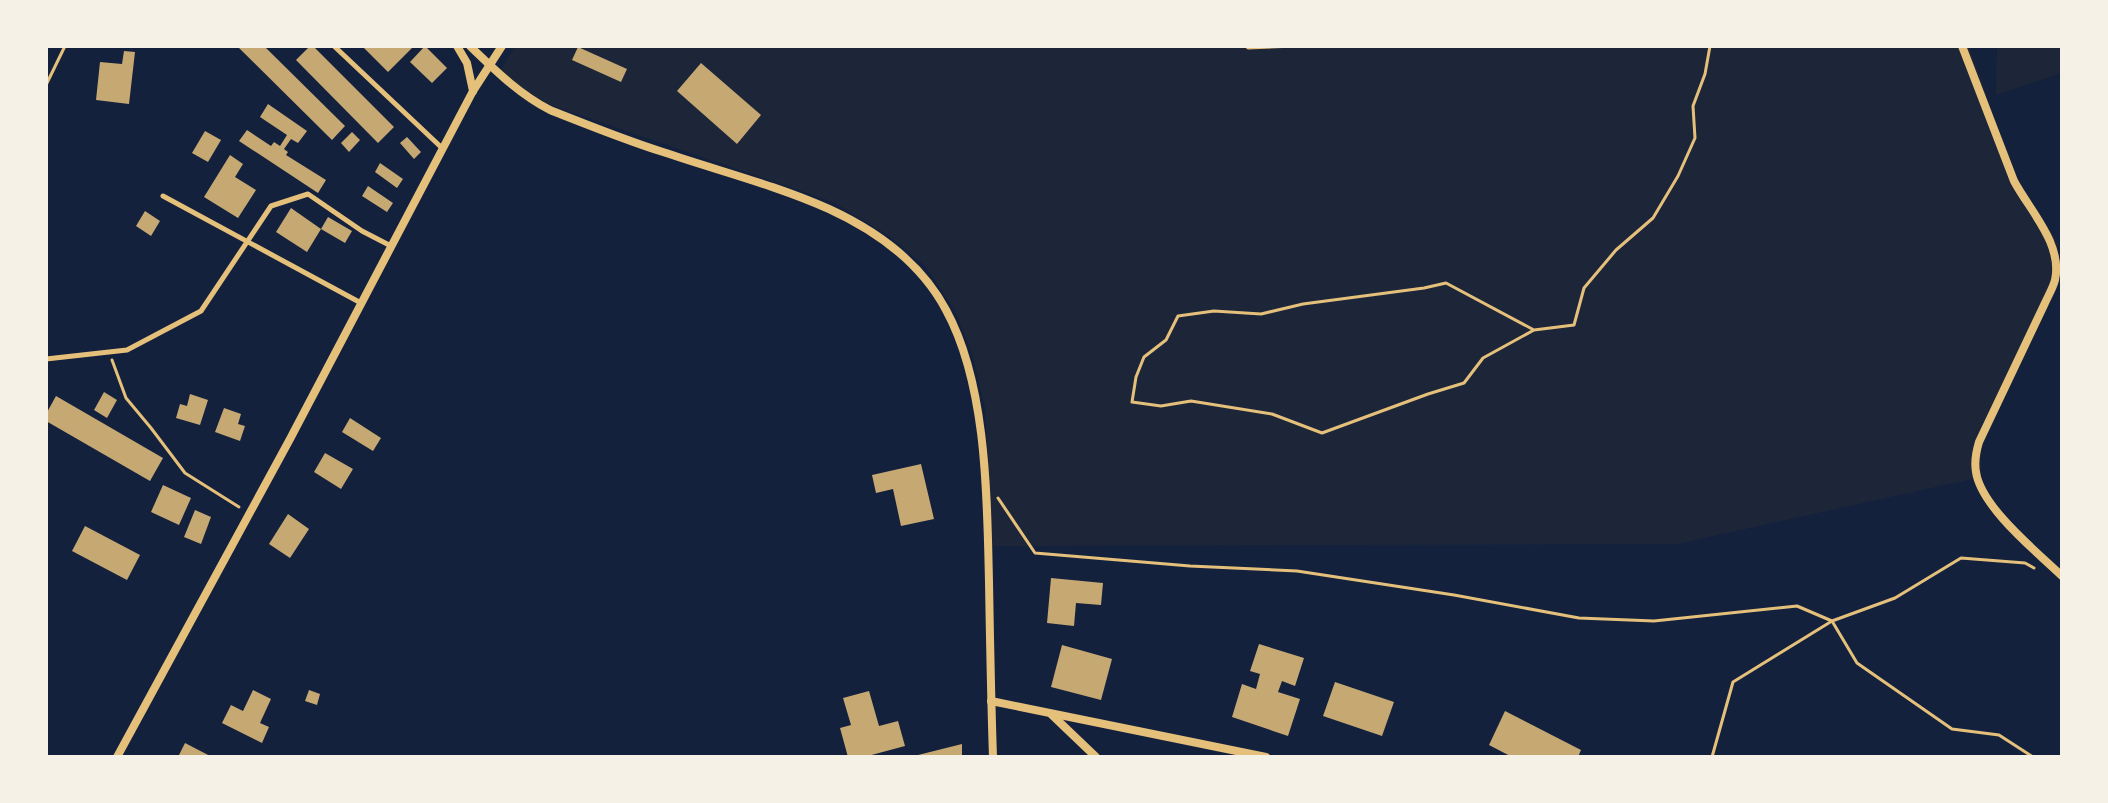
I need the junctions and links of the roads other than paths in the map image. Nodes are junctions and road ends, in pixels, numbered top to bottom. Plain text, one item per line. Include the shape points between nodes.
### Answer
1 (334, 46) edge
2 (457, 46) edge
3 (470, 46) edge
4 (502, 46) edge
5 (1962, 46) edge
6 (489, 64) junction
7 (473, 91) junction
8 (443, 148) junction
9 (163, 196) dead end
10 (249, 242) junction
11 (391, 246) junction
12 (362, 303) junction
13 (46, 359) edge
14 (2062, 576) edge
15 (991, 701) junction
16 (1051, 714) junction
17 (117, 757) edge
18 (993, 757) edge
19 (1096, 757) edge
20 (1266, 757) edge

1 - 8 lane
2 - 7 street
3 - 6 street
4 - 6 street
5 - 14 street via 2014,181 2053,244 2056,265 2050,292 1979,442 1976,473 1980,487 2009,525
6 - 7 street
6 - 15 street via 550,110 829,209 891,245 922,274 946,309 963,348 978,409
7 - 8 street
8 - 11 street
9 - 10 lane
10 - 11 lane via 271,206 308,194
10 - 12 lane
10 - 13 lane via 201,311 127,350
11 - 12 street
12 - 17 street
15 - 16 street
15 - 18 street
16 - 19 street
16 - 20 street

